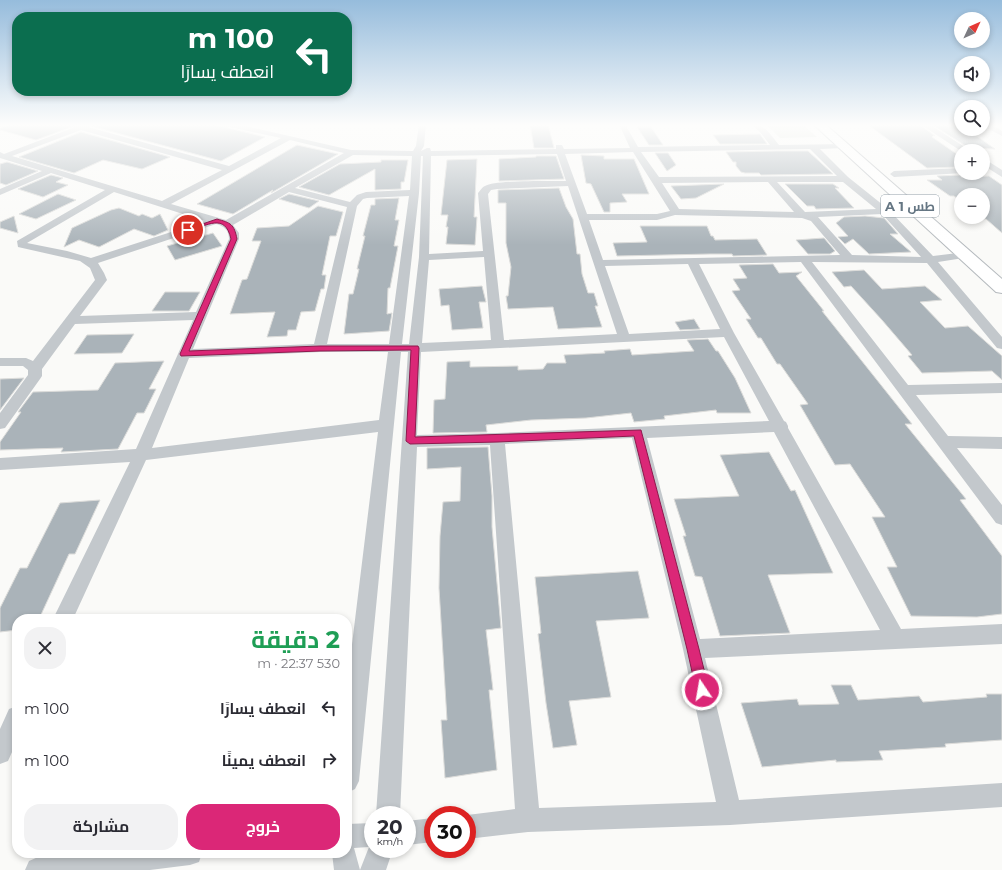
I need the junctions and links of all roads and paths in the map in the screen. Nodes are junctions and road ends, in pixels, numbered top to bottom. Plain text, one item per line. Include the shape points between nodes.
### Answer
1 (32, 165) edge
2 (214, 165) edge
3 (238, 165) edge
4 (329, 165) edge
5 (417, 165) edge
6 (420, 165) edge
7 (566, 165) edge
8 (646, 165) edge
9 (831, 165) edge
10 (864, 165) edge
11 (883, 165) edge
12 (990, 165) edge
13 (230, 169) junction
14 (51, 170) junction
15 (990, 170) edge
16 (954, 171) edge
17 (1000, 171) edge
18 (894, 174) junction
19 (770, 178) junction
20 (845, 179) junction
21 (656, 180) junction
22 (572, 183) junction
23 (113, 189) junction
24 (287, 189) junction
25 (911, 189) dead end
26 (0, 192) edge
27 (414, 193) junction
28 (164, 204) junction
29 (352, 205) junction
30 (885, 211) junction
31 (675, 212) junction
32 (803, 214) junction
33 (583, 217) junction
34 (222, 222) junction
35 (489, 254) junction
36 (966, 255) junction
37 (424, 257) junction
38 (849, 258) junction
39 (805, 260) junction
40 (930, 260) junction
41 (90, 262) junction
42 (692, 262) junction
43 (599, 263) junction
44 (1002, 288) edge
45 (200, 316) junction
46 (72, 320) junction
47 (728, 332) junction
48 (624, 338) junction
49 (498, 344) junction
50 (1002, 345) edge
51 (320, 348) junction
52 (396, 348) junction
53 (415, 348) junction
54 (184, 354) junction
55 (0, 362) edge
56 (35, 368) junction
57 (1002, 388) edge
58 (905, 390) junction
59 (0, 424) edge
60 (386, 425) junction
61 (781, 426) junction
62 (638, 433) junction
63 (498, 439) junction
64 (410, 441) junction
65 (944, 442) junction
66 (1002, 443) edge
67 (141, 455) junction
68 (1, 466) edge
69 (1002, 518) edge
70 (66, 614) edge
71 (1002, 634) edge
72 (895, 638) junction
73 (693, 649) junction
74 (12, 728) edge
75 (352, 735) edge
76 (0, 753) edge
77 (1002, 796) edge
78 (389, 806) edge
79 (730, 813) junction
80 (528, 820) junction
81 (476, 826) edge
82 (364, 835) edge
83 (352, 836) edge
84 (145, 858) edge
85 (345, 858) edge
86 (378, 858) edge
87 (38, 870) edge
88 (347, 870) edge
89 (373, 870) edge

1 - 14 street
2 - 13 street
3 - 13 street
4 - 24 street
5 - 27 street
6 - 37 street
7 - 22 street
8 - 21 street
9 - 20 street
10 - 36 highway, A 1 طس
11 - 18 highway, A 1 طس
12 - 17 street
13 - 28 street
14 - 23 street
14 - 26 street
15 - 17 street
16 - 18 street
18 - 25 highway, A 1 طس
19 - 20 street
19 - 21 street
19 - 32 street
20 - 30 street
21 - 31 street
22 - 33 street
22 - 35 street via 488,188 483,193
23 - 28 street
23 - 41 street via 22,241 22,245
24 - 29 street
24 - 34 street
27 - 29 street via 366,195
27 - 52 street
28 - 34 street
29 - 51 street
30 - 32 street
30 - 40 street
31 - 32 street
31 - 33 street via 657,217
32 - 38 street via 814,219
33 - 43 street
34 - 41 street
34 - 45 street via 234,233 234,239
35 - 37 street
35 - 49 street
36 - 40 street
36 - 44 highway, A 1 طس
37 - 53 street
38 - 39 street
38 - 40 street
39 - 42 street
39 - 58 street
40 - 50 street
41 - 46 street via 100,274 101,280
42 - 43 street
42 - 47 street
43 - 48 street
45 - 46 street
45 - 54 street
46 - 56 street
47 - 48 street
47 - 61 street
48 - 49 street
49 - 53 street
51 - 52 street
51 - 54 street
52 - 53 street
52 - 60 street
53 - 64 street
54 - 67 street
55 - 56 street via 26,362
56 - 59 street via 35,376
57 - 58 street
58 - 65 street
60 - 67 street
60 - 75 street
61 - 62 street
61 - 72 street
62 - 63 street
62 - 73 street
63 - 64 street
63 - 80 street
64 - 78 street
65 - 66 street
65 - 69 street
67 - 68 street
67 - 70 street
71 - 72 street
72 - 73 street
73 - 79 street
74 - 76 street
77 - 79 street
79 - 80 street
80 - 81 street
82 - 83 street
84 - 87 street
85 - 88 street
86 - 89 street

